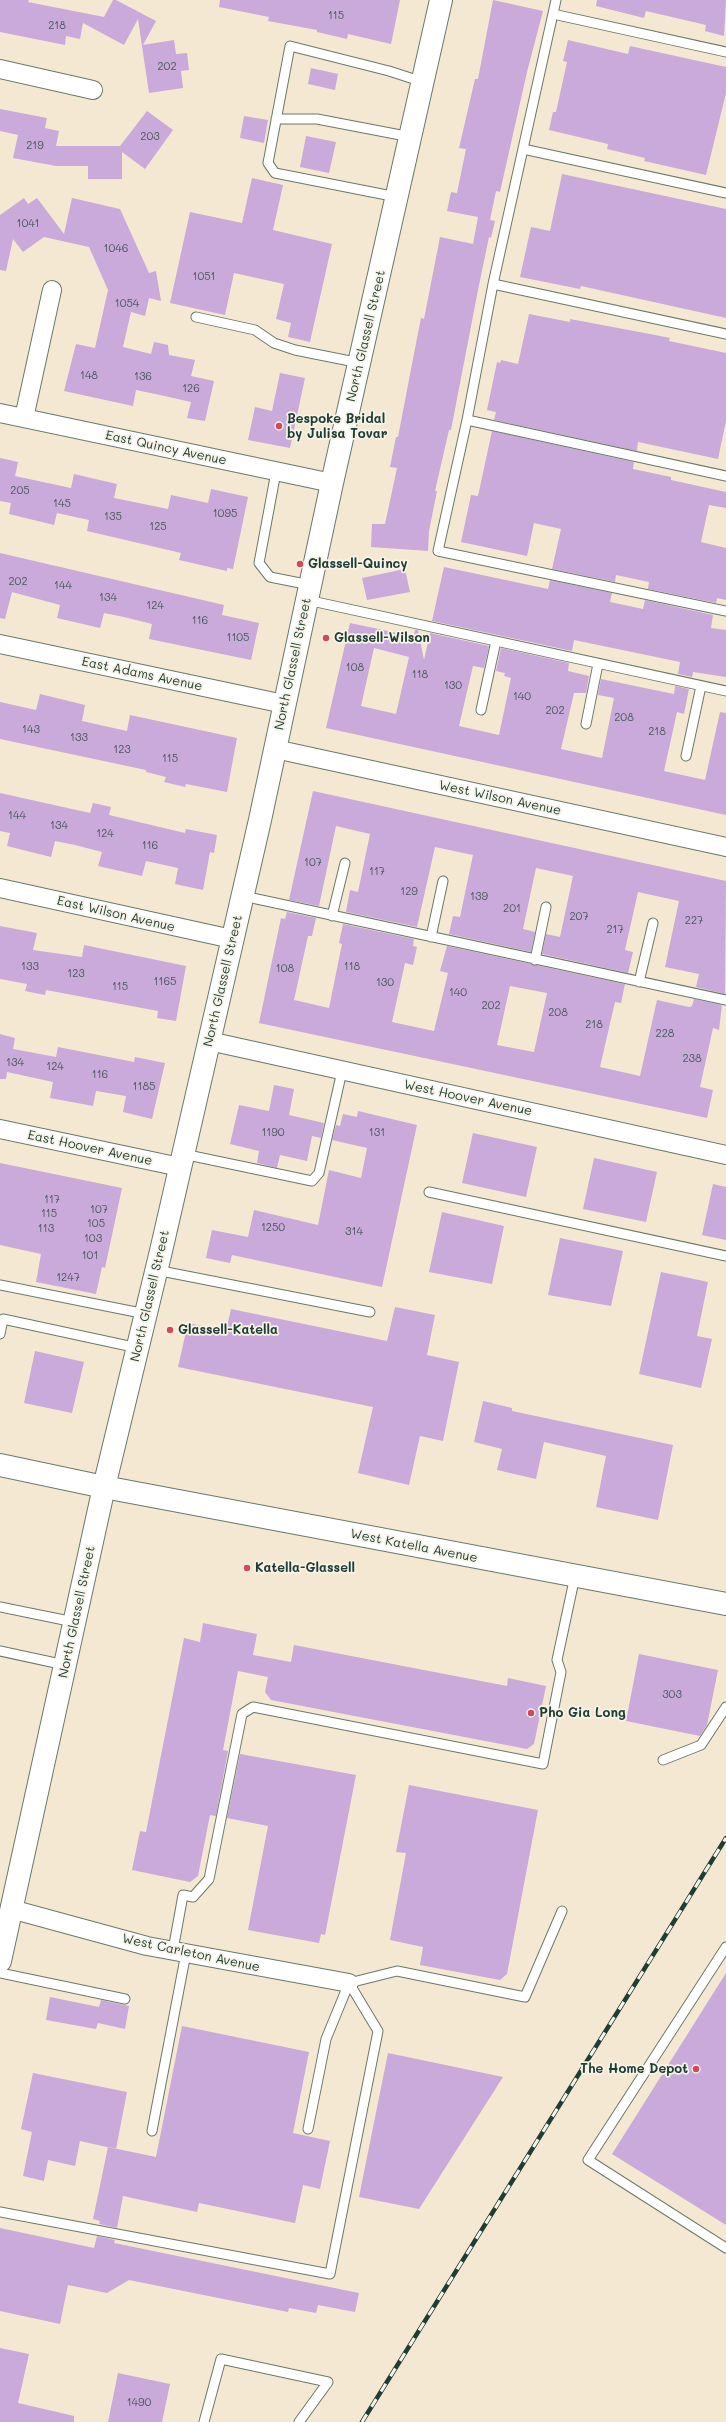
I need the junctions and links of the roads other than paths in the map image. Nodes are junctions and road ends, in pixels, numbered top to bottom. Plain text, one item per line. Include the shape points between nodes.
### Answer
1 (442, 0) edge
2 (556, 0) edge
3 (553, 14) junction
4 (726, 52) edge
5 (0, 69) edge
6 (423, 82) junction
7 (94, 90) dead end
8 (276, 119) junction
9 (411, 137) junction
10 (523, 149) junction
11 (726, 193) edge
12 (397, 197) junction
13 (493, 284) junction
14 (52, 290) dead end
15 (196, 317) dead end
16 (726, 334) edge
17 (360, 364) junction
18 (0, 413) edge
19 (24, 418) junction
20 (467, 420) junction
21 (276, 472) junction
22 (726, 476) edge
23 (332, 483) junction
24 (308, 592) junction
25 (726, 611) edge
26 (496, 641) junction
27 (0, 644) edge
28 (598, 664) junction
29 (701, 686) junction
30 (726, 691) edge
31 (284, 704) junction
32 (481, 710) dead end
33 (586, 724) dead end
34 (275, 749) junction
35 (686, 756) dead end
36 (726, 847) edge
37 (345, 863) dead end
38 (443, 881) dead end
39 (0, 888) edge
40 (242, 896) junction
41 (546, 907) dead end
42 (332, 916) junction
43 (653, 923) dead end
44 (431, 937) junction
45 (232, 939) junction
46 (535, 960) junction
47 (640, 982) junction
48 (726, 1000) edge
49 (209, 1041) junction
50 (342, 1071) junction
51 (0, 1129) edge
52 (726, 1155) edge
53 (182, 1161) junction
54 (429, 1192) dead end
55 (726, 1256) edge
56 (156, 1270) junction
57 (0, 1285) edge
58 (370, 1312) dead end
59 (146, 1314) junction
60 (0, 1334) edge
61 (138, 1348) junction
62 (0, 1465) edge
63 (104, 1486) junction
64 (575, 1576) junction
65 (725, 1605) edge
66 (0, 1607) edge
67 (74, 1622) junction
68 (0, 1651) edge
69 (65, 1665) junction
70 (726, 1707) edge
71 (663, 1760) dead end
72 (11, 1909) junction
73 (562, 1911) dead end
74 (726, 1947) edge
75 (179, 1952) junction
76 (0, 1960) edge
77 (0, 1973) edge
78 (349, 1983) junction
79 (125, 1999) dead end
80 (308, 2128) dead end
81 (152, 2131) dead end
82 (0, 2212) edge
83 (726, 2248) edge
84 (204, 2422) edge
85 (300, 2422) edge

1 - 6 main road, North Glassell Street
2 - 3 lane
3 - 4 lane
3 - 10 lane
5 - 7 street
6 - 8 lane via 290,46
6 - 9 main road, North Glassell Street
8 - 9 lane via 317,120
8 - 12 lane via 268,163 275,173
9 - 12 main road, North Glassell Street
10 - 11 lane
10 - 13 lane
12 - 17 main road, North Glassell Street
13 - 16 lane
13 - 20 lane
14 - 19 street
15 - 17 lane via 255,330 274,343
17 - 23 main road, North Glassell Street
18 - 19 street, East Quincy Avenue
19 - 21 street, East Quincy Avenue
20 - 22 lane
20 - 25 lane via 438,551
21 - 23 street, East Quincy Avenue
21 - 24 lane via 259,563 270,577
23 - 24 main road, North Glassell Street
24 - 26 lane
24 - 31 main road, North Glassell Street
26 - 28 lane
26 - 32 lane
27 - 31 street, East Adams Avenue
28 - 29 lane
28 - 33 lane
29 - 30 lane
29 - 35 lane
31 - 34 main road, North Glassell Street
34 - 36 street, West Wilson Avenue
34 - 40 main road, North Glassell Street
37 - 42 lane
38 - 44 lane
39 - 45 street, East Wilson Avenue
40 - 42 lane
40 - 45 main road, North Glassell Street
41 - 46 lane
42 - 44 lane
43 - 47 lane
44 - 46 lane
45 - 49 main road, North Glassell Street
46 - 47 lane
47 - 48 lane
49 - 50 street, West Hoover Avenue
49 - 53 main road, North Glassell Street
50 - 52 street, West Hoover Avenue
50 - 53 lane via 319,1173 312,1181
51 - 53 street, East Hoover Avenue
53 - 56 main road, North Glassell Street
54 - 55 lane
56 - 58 lane
56 - 59 main road, North Glassell Street
57 - 59 lane
59 - 61 main road, North Glassell Street
60 - 61 lane via 3,1319
61 - 63 main road, North Glassell Street
62 - 63 main road, West Katella Avenue
63 - 64 main road, West Katella Avenue
63 - 67 main road, North Glassell Street
64 - 65 main road, West Katella Avenue
64 - 75 lane via 557,1660 561,1672 543,1764 253,1707 242,1714 209,1880 192,1897 183,1895
66 - 67 lane
67 - 69 main road, North Glassell Street
68 - 69 lane
69 - 72 main road, North Glassell Street
70 - 71 lane via 702,1746
72 - 75 street, West Carleton Avenue via 96,1930 122,1940
72 - 76 main road, North Glassell Street
73 - 78 lane via 526,1997 397,1971
74 - 83 lane via 588,2160
75 - 78 street, West Carleton Avenue
75 - 81 lane
77 - 79 lane
78 - 80 lane via 326,2039
78 - 82 lane via 378,2030 330,2274
84 - 85 lane via 221,2359 328,2382

